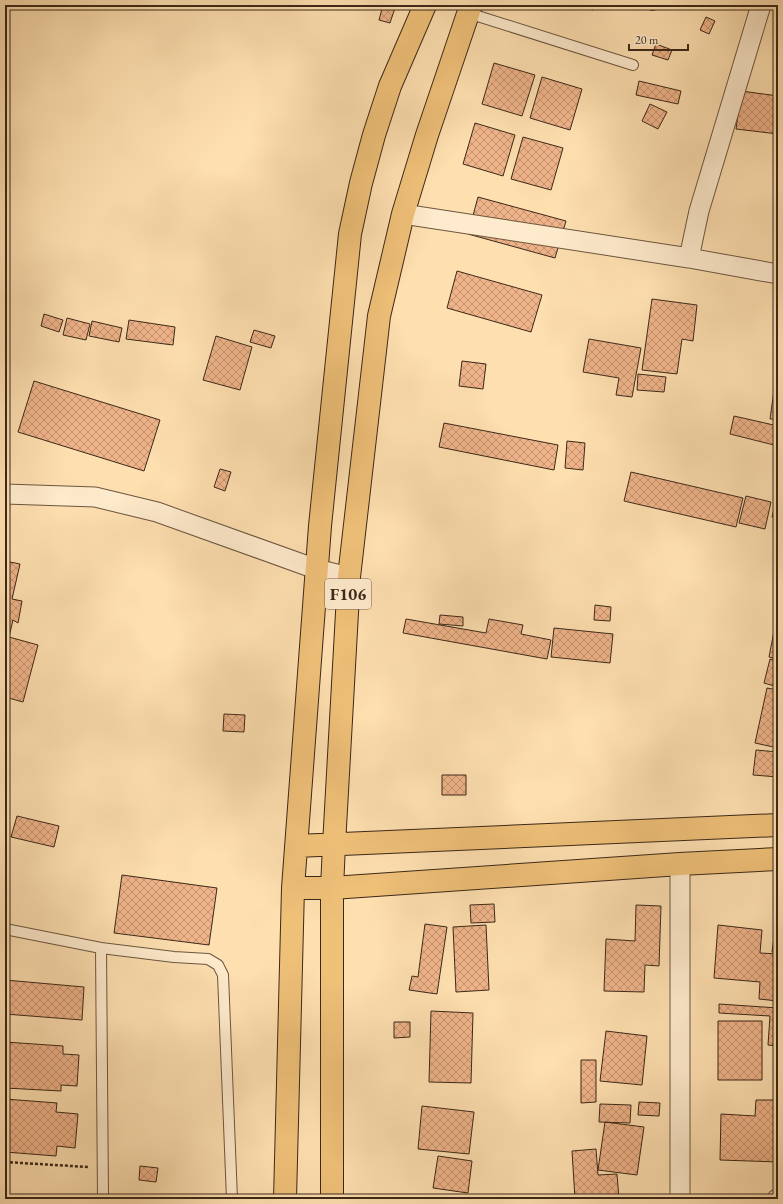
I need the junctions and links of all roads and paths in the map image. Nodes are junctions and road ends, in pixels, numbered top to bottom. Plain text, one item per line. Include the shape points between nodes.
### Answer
1 (425, 5) edge
2 (761, 5) edge
3 (470, 9) edge
4 (633, 65) dead end
5 (403, 214) junction
6 (689, 258) junction
7 (778, 274) edge
8 (5, 494) edge
9 (316, 569) junction
10 (349, 577) junction
11 (778, 825) edge
12 (334, 845) junction
13 (296, 846) junction
14 (778, 859) edge
15 (680, 864) junction
16 (293, 888) junction
17 (332, 888) junction
18 (5, 929) edge
19 (101, 948) junction
20 (5, 1162) edge
21 (102, 1168) junction
22 (103, 1199) edge
23 (232, 1199) edge
24 (285, 1199) edge
25 (332, 1199) edge
26 (680, 1199) edge

1 - 9 main road, F106 via 390,86 376,128 352,226
2 - 6 street via 699,211
3 - 4 lane
3 - 5 main road, F106 via 427,134
5 - 6 street
5 - 10 main road, F106 via 379,316
6 - 7 street
8 - 9 street via 95,497 157,512
9 - 10 street
9 - 13 main road, F106
10 - 12 main road, F106
11 - 12 main road
12 - 13 main road
12 - 17 main road, F106
13 - 16 main road, F106
14 - 15 main road
15 - 17 main road
15 - 26 street
16 - 17 main road
16 - 24 main road, F106
17 - 25 main road, F106
18 - 19 lane
19 - 21 lane
19 - 23 lane via 208,959 218,965 223,975
20 - 21 path
21 - 22 lane

